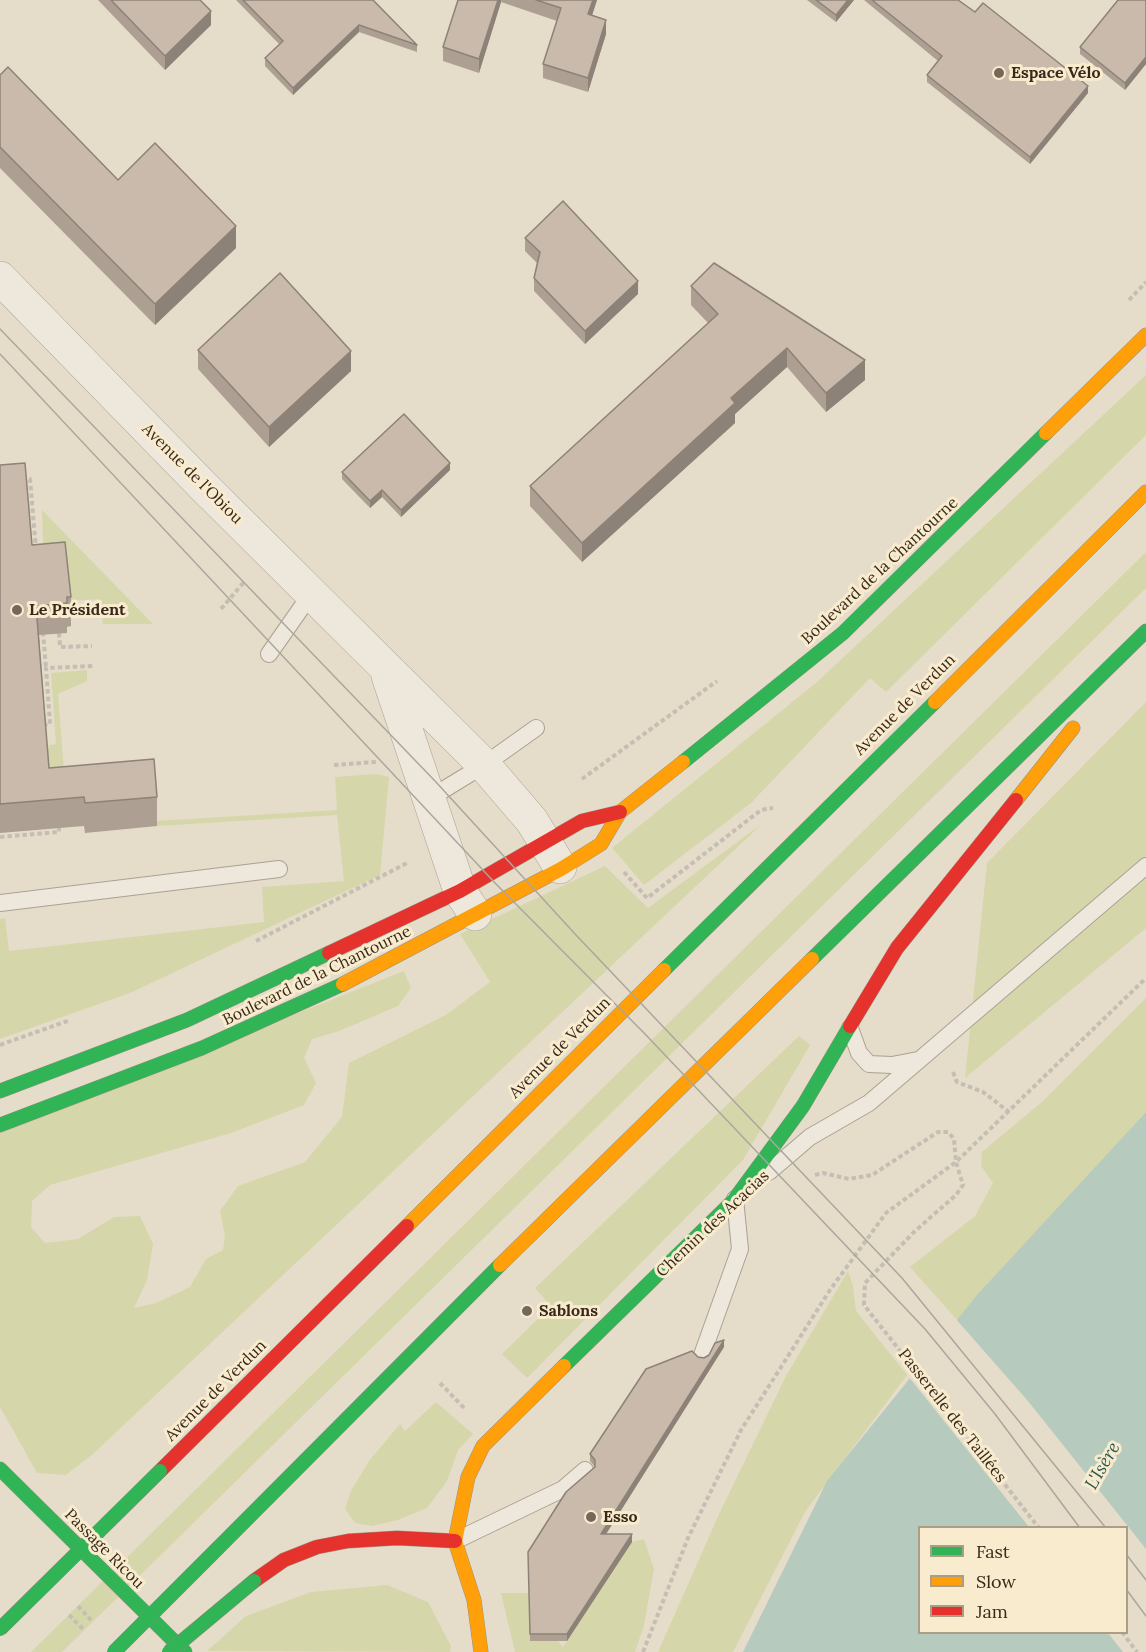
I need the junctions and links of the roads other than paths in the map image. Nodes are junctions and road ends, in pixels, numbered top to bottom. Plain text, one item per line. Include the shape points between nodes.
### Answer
1 (0, 278) edge
2 (1146, 335) edge
3 (1146, 492) edge
4 (311, 594) junction
5 (1146, 631) edge
6 (1146, 638) edge
7 (269, 654) dead end
8 (386, 668) junction
9 (1094, 702) dead end
10 (1080, 720) dead end
11 (537, 728) dead end
12 (484, 765) junction
13 (430, 798) junction
14 (620, 812) junction
15 (553, 857) junction
16 (1146, 866) edge
17 (279, 869) dead end
18 (0, 903) edge
19 (468, 903) junction
20 (850, 1026) junction
21 (919, 1060) junction
22 (0, 1091) edge
23 (0, 1125) edge
24 (734, 1200) junction
25 (702, 1355) edge
26 (0, 1469) edge
27 (585, 1470) dead end
28 (455, 1541) junction
29 (0, 1629) edge
30 (114, 1652) edge
31 (169, 1652) edge
32 (185, 1652) edge
33 (481, 1652) edge

1 - 4 street, Avenue de l'Obiou
2 - 14 main road, Boulevard de la Chantourne via 843,633
3 - 29 main road, Avenue de Verdun, bridge
4 - 7 lane
4 - 8 street, Avenue de l'Obiou
5 - 30 main road, bridge via 485,1280
6 - 9 main road
8 - 12 street, Avenue de l'Obiou
8 - 13 street, Avenue de l'Obiou
10 - 20 main road via 897,948
11 - 12 lane
12 - 13 lane
12 - 15 street, Avenue de l'Obiou via 532,821
13 - 19 street, Avenue de l'Obiou
14 - 15 main road, Boulevard de la Chantourne via 582,821
14 - 15 main road, Boulevard de la Chantourne via 601,844
15 - 19 main road, Boulevard de la Chantourne
15 - 19 main road, Boulevard de la Chantourne
16 - 21 lane, Chemin des Acacias
17 - 18 lane
19 - 22 main road, Boulevard de la Chantourne via 187,1020
19 - 23 main road, Boulevard de la Chantourne via 361,976 202,1048
20 - 21 lane via 858,1053 869,1064
20 - 24 main road via 803,1106
21 - 24 lane, Chemin des Acacias via 869,1103 810,1137
24 - 25 lane via 740,1249
24 - 28 main road, Chemin des Acacias via 483,1446 468,1477
26 - 32 main road, Passage Ricou
27 - 28 lane via 563,1489
28 - 31 main road, bridge via 397,1538 317,1547 284,1560 254,1581
28 - 33 main road via 474,1600

